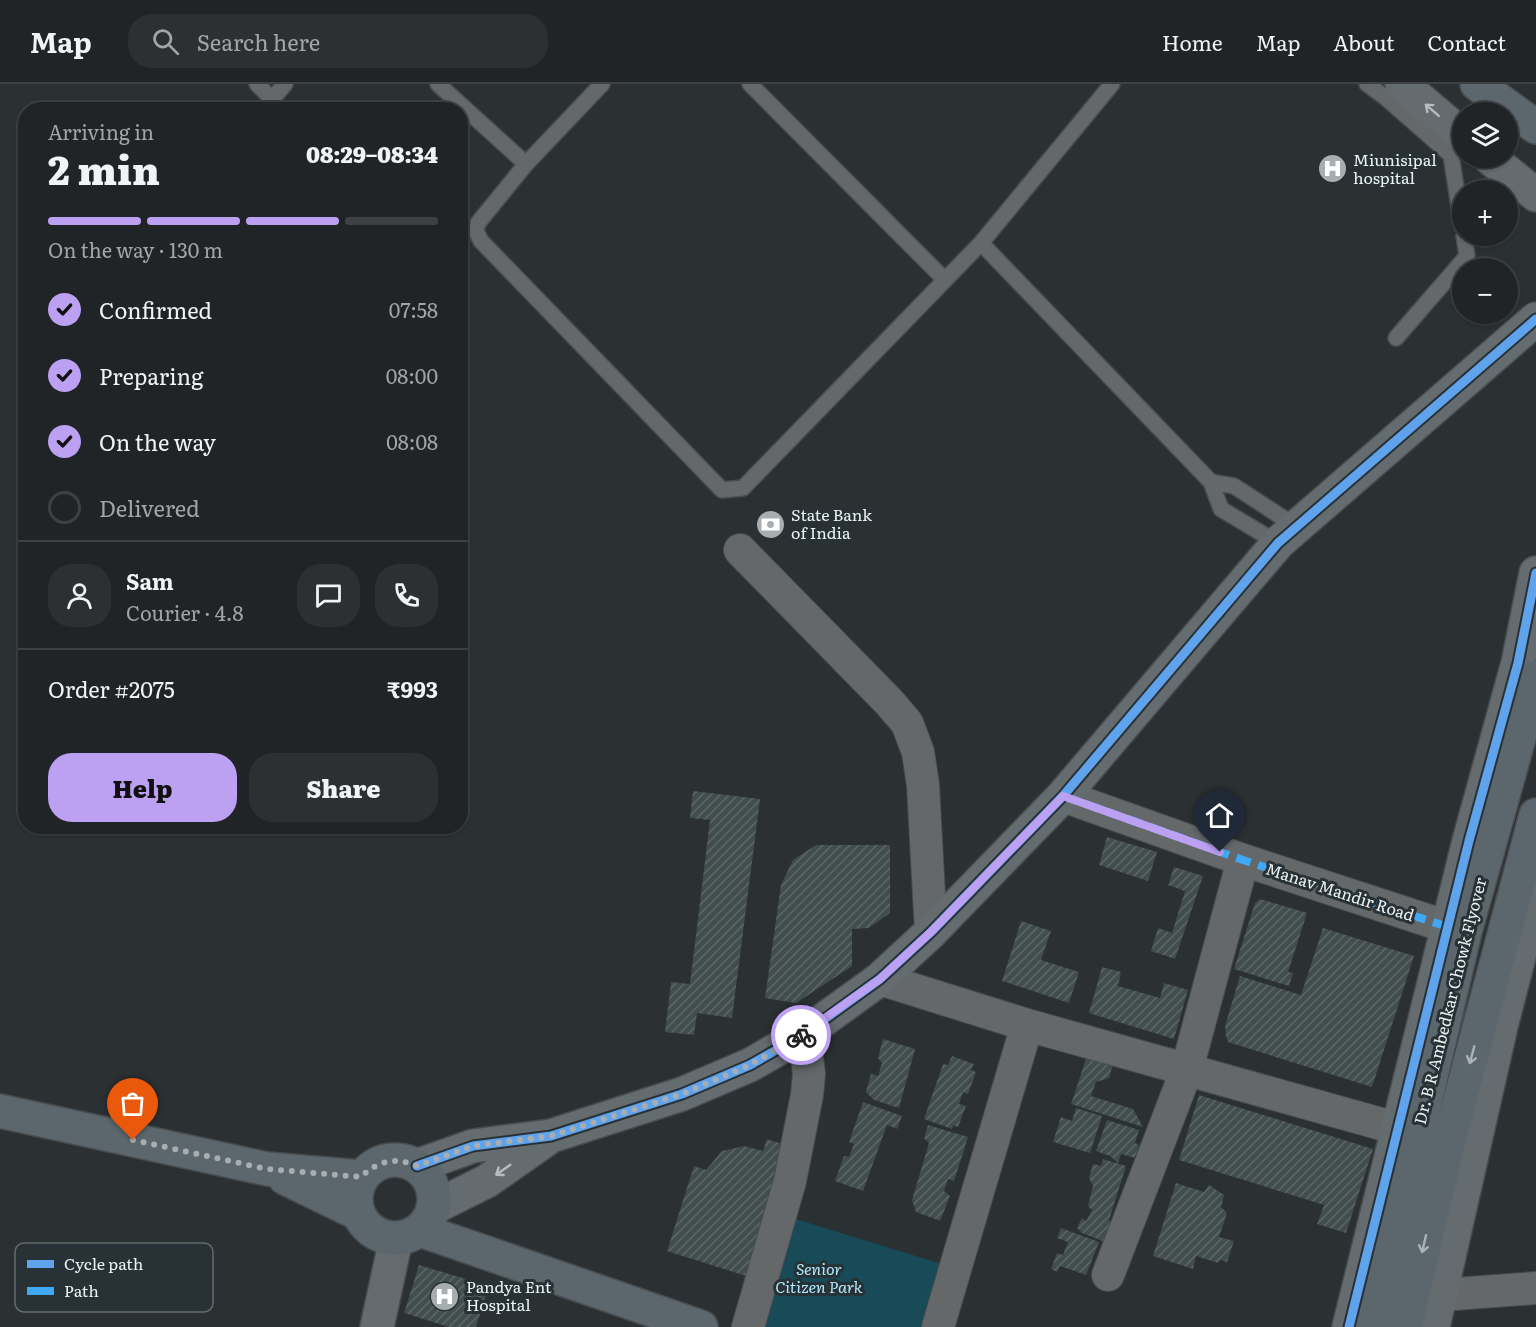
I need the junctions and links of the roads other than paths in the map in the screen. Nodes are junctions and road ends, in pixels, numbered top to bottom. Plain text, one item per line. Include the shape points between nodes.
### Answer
1 (257, 84) edge
2 (285, 84) edge
3 (438, 84) edge
4 (602, 84) edge
5 (750, 84) edge
6 (1112, 84) edge
7 (1367, 84) edge
8 (1402, 84) edge
9 (1477, 84) edge
10 (458, 102) edge
11 (468, 111) edge
12 (1452, 126) edge
13 (1536, 127) edge
14 (526, 164) junction
15 (1502, 168) edge
16 (1455, 180) edge
17 (1536, 195) edge
18 (981, 243) junction
19 (1466, 246) edge
20 (945, 280) junction
21 (1536, 319) edge
22 (1396, 338) dead end
23 (1211, 482) junction
24 (1288, 535) junction
25 (740, 550) dead end
26 (1536, 573) edge
27 (1536, 677) edge
28 (1063, 796) junction
29 (1536, 816) edge
30 (1243, 860) junction
31 (1536, 891) edge
32 (1448, 927) junction
33 (931, 932) junction
34 (880, 979) junction
35 (1026, 1025) junction
36 (804, 1034) junction
37 (1187, 1069) junction
38 (0, 1111) edge
39 (1399, 1129) junction
40 (551, 1136) junction
41 (417, 1166) junction
42 (267, 1169) junction
43 (361, 1177) junction
44 (357, 1213) junction
45 (416, 1226) junction
46 (1108, 1275) dead end
47 (1536, 1288) edge
48 (1441, 1295) junction
49 (377, 1327) edge
50 (701, 1327) edge
51 (748, 1327) edge
52 (938, 1327) edge
53 (1349, 1327) edge
54 (1372, 1327) edge
55 (1405, 1327) edge
56 (1433, 1327) edge

1 - 2 lane via 272,99
3 - 10 lane
4 - 14 lane
5 - 20 lane
6 - 18 lane
7 - 16 lane via 1451,155
12 -> 8 street
9 - 13 main road
11 - 14 lane
14 - 20 lane via 478,223 476,231 481,241 722,490 743,488
15 - 17 street
18 - 20 lane
18 - 23 lane
19 - 22 lane via 1467,256
21 - 24 street
23 - 24 lane via 1234,486
23 - 24 lane via 1221,508
24 - 28 street
25 - 33 street via 907,723 918,752 923,785
26 - 32 street via 1518,663
27 - 54 main road, Dr. B R Ambedkar Chowk Flyover via 1465,932
28 - 30 street, Manav Mandir Road
28 - 33 street
29 -> 55 main road, Dr. B R Ambedkar Chowk Flyover via 1447,1148
30 - 32 street, Manav Mandir Road
30 - 37 street
31 - 48 street via 1501,1026
32 - 39 street
33 - 34 street
34 - 35 street
34 - 36 street
35 - 37 street
35 - 52 street
36 - 40 street via 750,1065 682,1094
36 - 51 street via 809,1074 807,1095 790,1181
37 - 39 street
37 - 46 street
38 - 42 main road
39 - 53 street
40 - 41 street via 473,1146
40 -> 45 street
41 - 43 main road via 406,1161 381,1162
41 - 45 main road via 432,1185 434,1196
42 - 43 main road
42 - 44 main road
43 - 44 main road via 356,1189
44 - 45 main road via 363,1224 384,1238
45 - 49 street
45 - 50 main road
47 - 48 street
48 - 56 street

